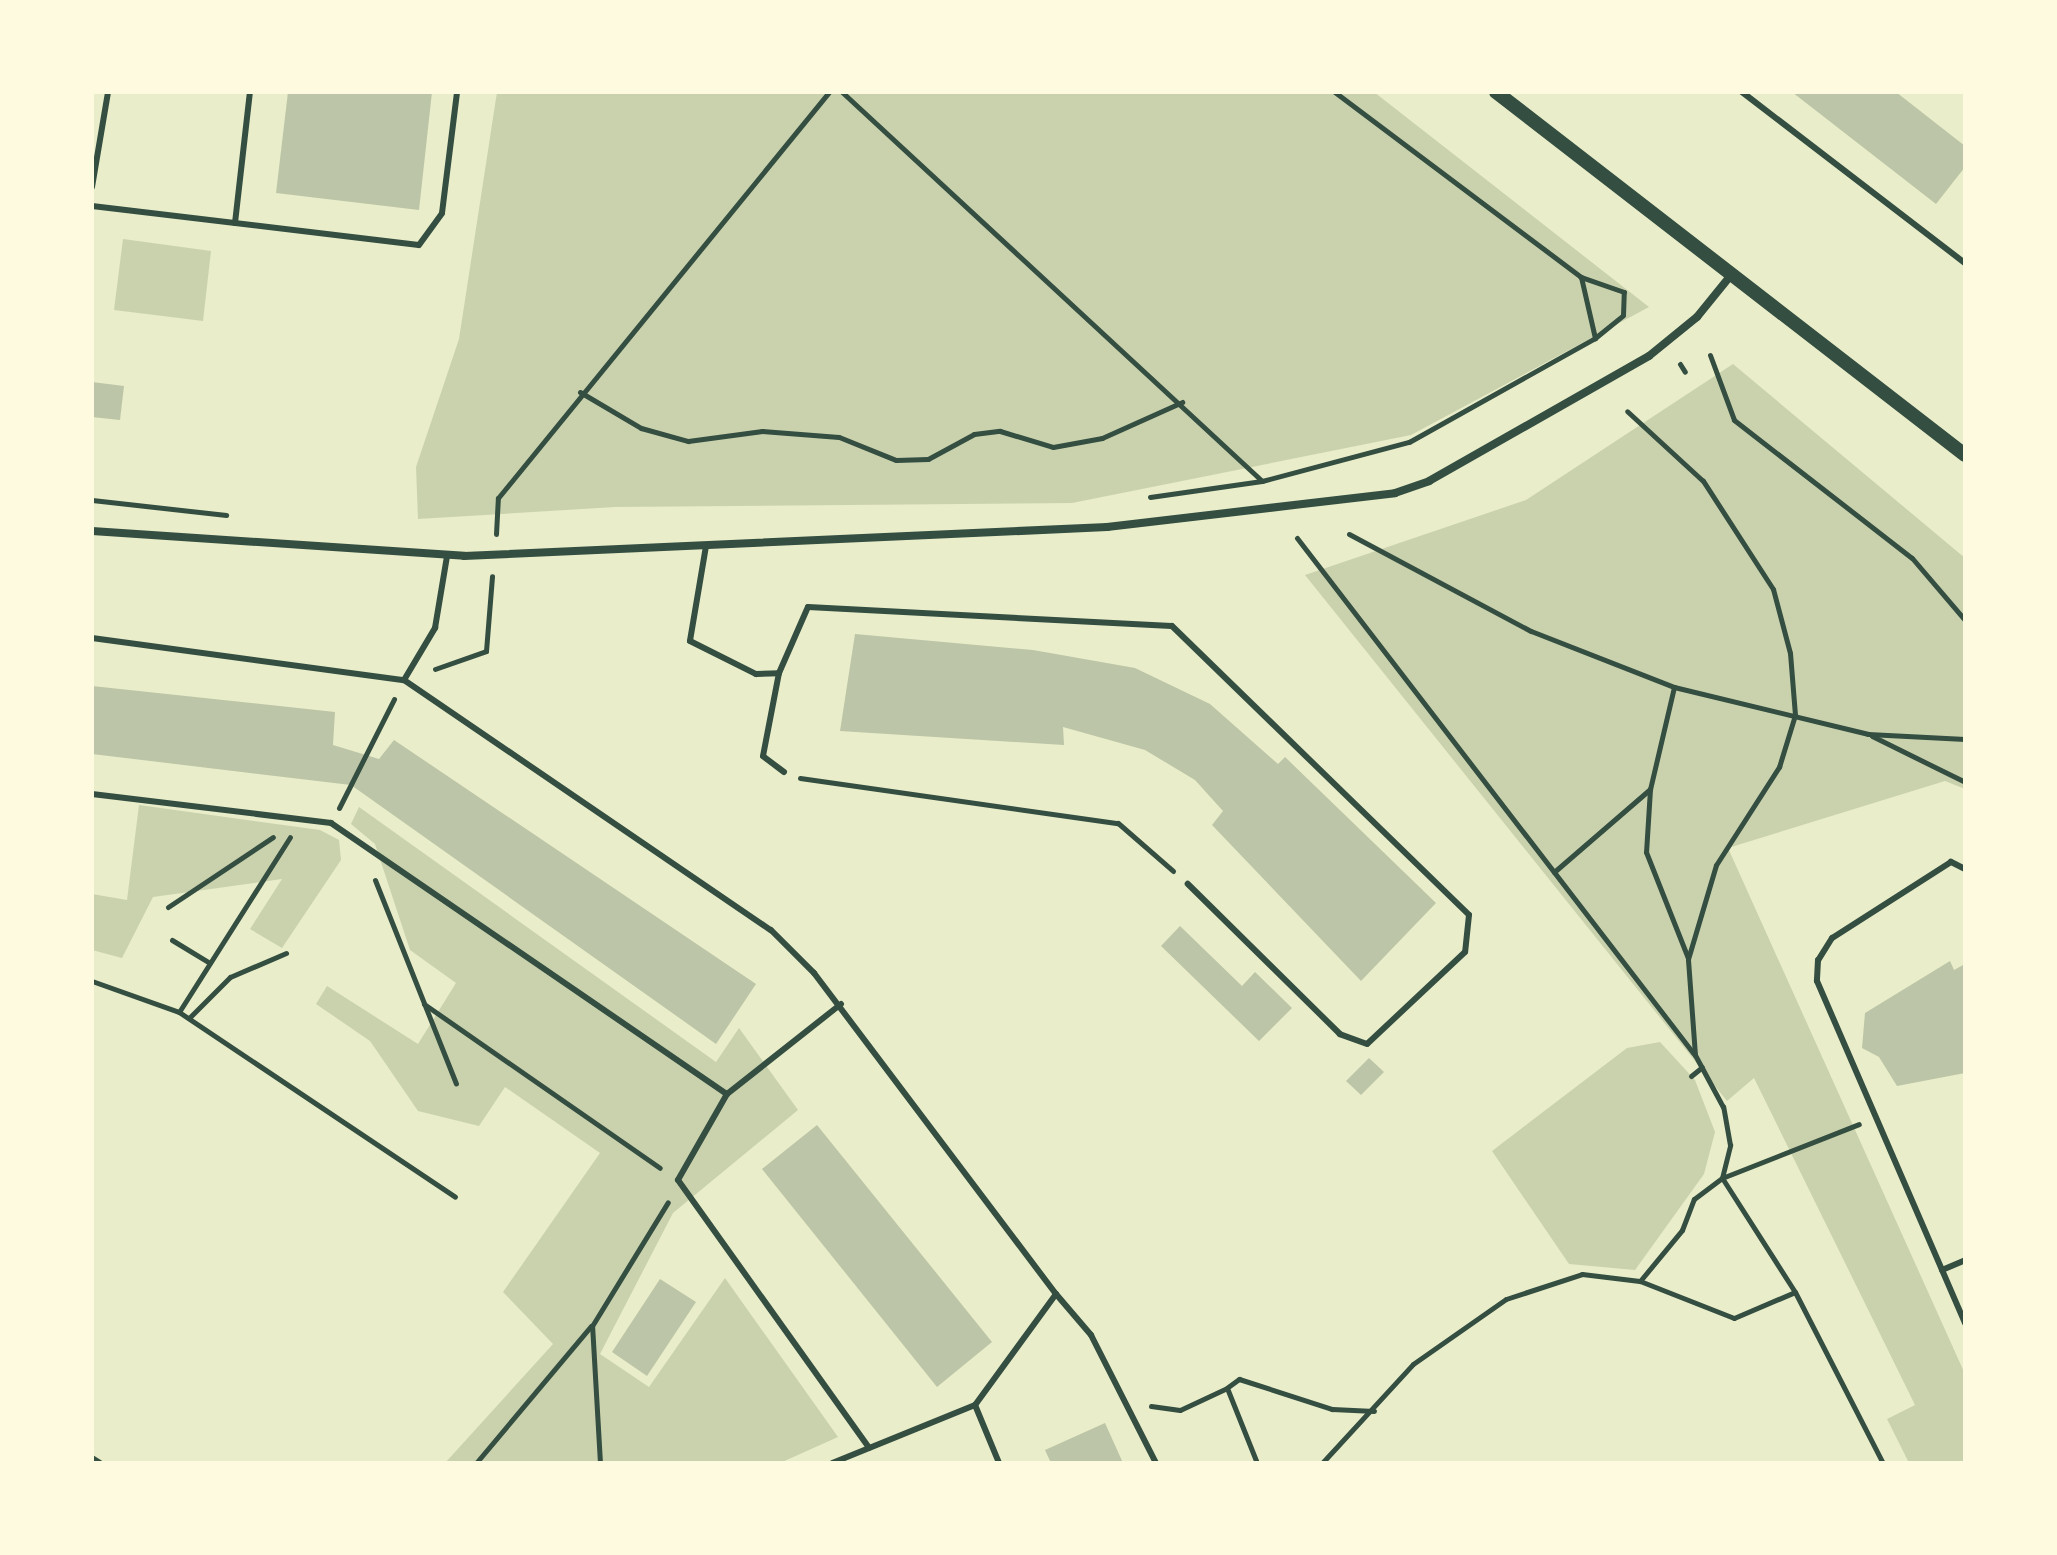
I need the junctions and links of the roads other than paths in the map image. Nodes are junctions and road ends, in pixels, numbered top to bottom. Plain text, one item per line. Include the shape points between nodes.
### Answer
1 (108, 92) edge
2 (250, 92) edge
3 (457, 92) edge
4 (1496, 92) edge
5 (1742, 92) edge
6 (92, 187) edge
7 (92, 206) edge
8 (235, 223) junction
9 (1965, 251) edge
10 (1962, 260) edge
11 (1732, 274) junction
12 (1965, 455) edge
13 (92, 531) edge
14 (706, 546) junction
15 (447, 556) junction
16 (92, 638) edge
17 (779, 673) junction
18 (404, 680) junction
19 (784, 772) road end
20 (92, 794) edge
21 (1965, 869) edge
22 (1188, 884) road end
23 (841, 1004) junction
24 (727, 1094) junction
25 (1965, 1260) edge
26 (1942, 1270) junction
27 (1056, 1294) junction
28 (1965, 1323) edge
29 (975, 1405) junction
30 (869, 1448) junction
31 (92, 1458) edge
32 (100, 1463) edge
33 (832, 1463) edge
34 (999, 1463) edge
35 (1156, 1463) edge

1 - 6 lane
2 - 8 lane
3 - 8 lane via 442,213 419,245
4 - 11 street
5 - 10 lane
7 - 8 lane
9 - 10 lane
11 - 12 street
11 - 14 street via 1697,317 1649,356 1429,481 1395,493 1107,527
13 - 15 street
14 - 15 street
14 - 17 lane via 690,641 756,674
15 - 18 lane via 435,628
16 - 18 lane
17 - 19 lane via 763,756
17 - 22 lane via 808,607 1172,626 1469,915 1465,952 1367,1044 1340,1034
18 - 23 lane via 771,930
20 - 24 lane via 331,823
21 - 26 lane via 1951,862 1832,938 1818,960 1817,981
23 - 24 lane
23 - 27 lane
24 - 30 lane via 678,1180
25 - 26 lane
26 - 28 lane
27 - 29 lane
27 - 35 lane via 1091,1335
29 - 30 lane
29 - 34 lane
30 - 33 lane
31 - 32 lane

